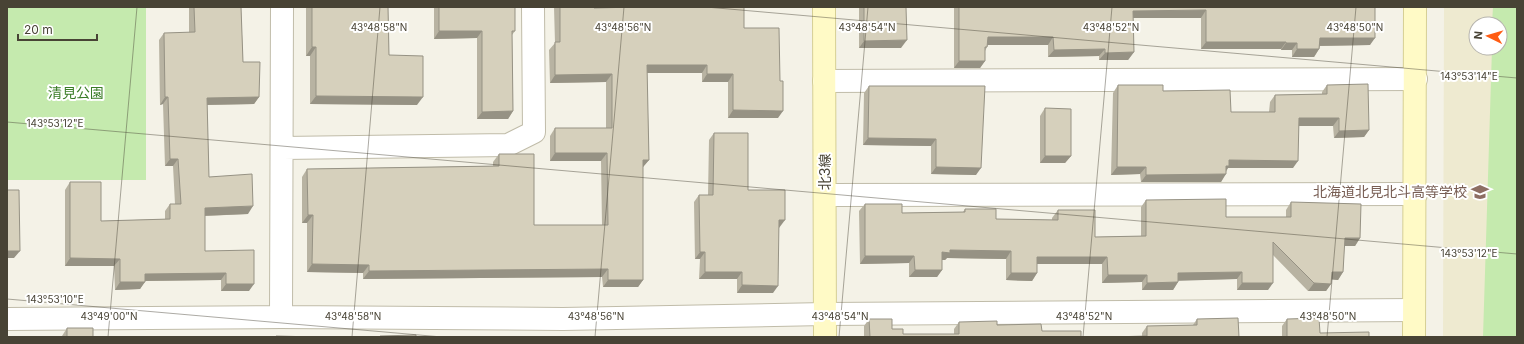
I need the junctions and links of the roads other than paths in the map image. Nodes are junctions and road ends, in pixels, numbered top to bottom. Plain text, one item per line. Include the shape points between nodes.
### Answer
1 (282, 7) edge
2 (533, 7) edge
3 (824, 7) edge
4 (1415, 7) edge
5 (1416, 79) junction
6 (824, 81) junction
7 (283, 148) junction
8 (1416, 194) junction
9 (825, 195) junction
10 (1414, 310) junction
11 (825, 314) junction
12 (281, 317) junction
13 (7, 319) edge
14 (825, 337) edge
15 (1414, 337) edge

1 - 7 street
2 - 7 street via 534,132 508,146
3 - 6 street, 北3線
4 - 5 street
5 - 6 street
5 - 8 street
6 - 9 street, 北3線
7 - 12 street
8 - 9 street
8 - 10 street
9 - 11 street, 北3線
10 - 11 street
10 - 15 street
11 - 12 street via 563,319
11 - 14 street, 北3線
12 - 13 street

